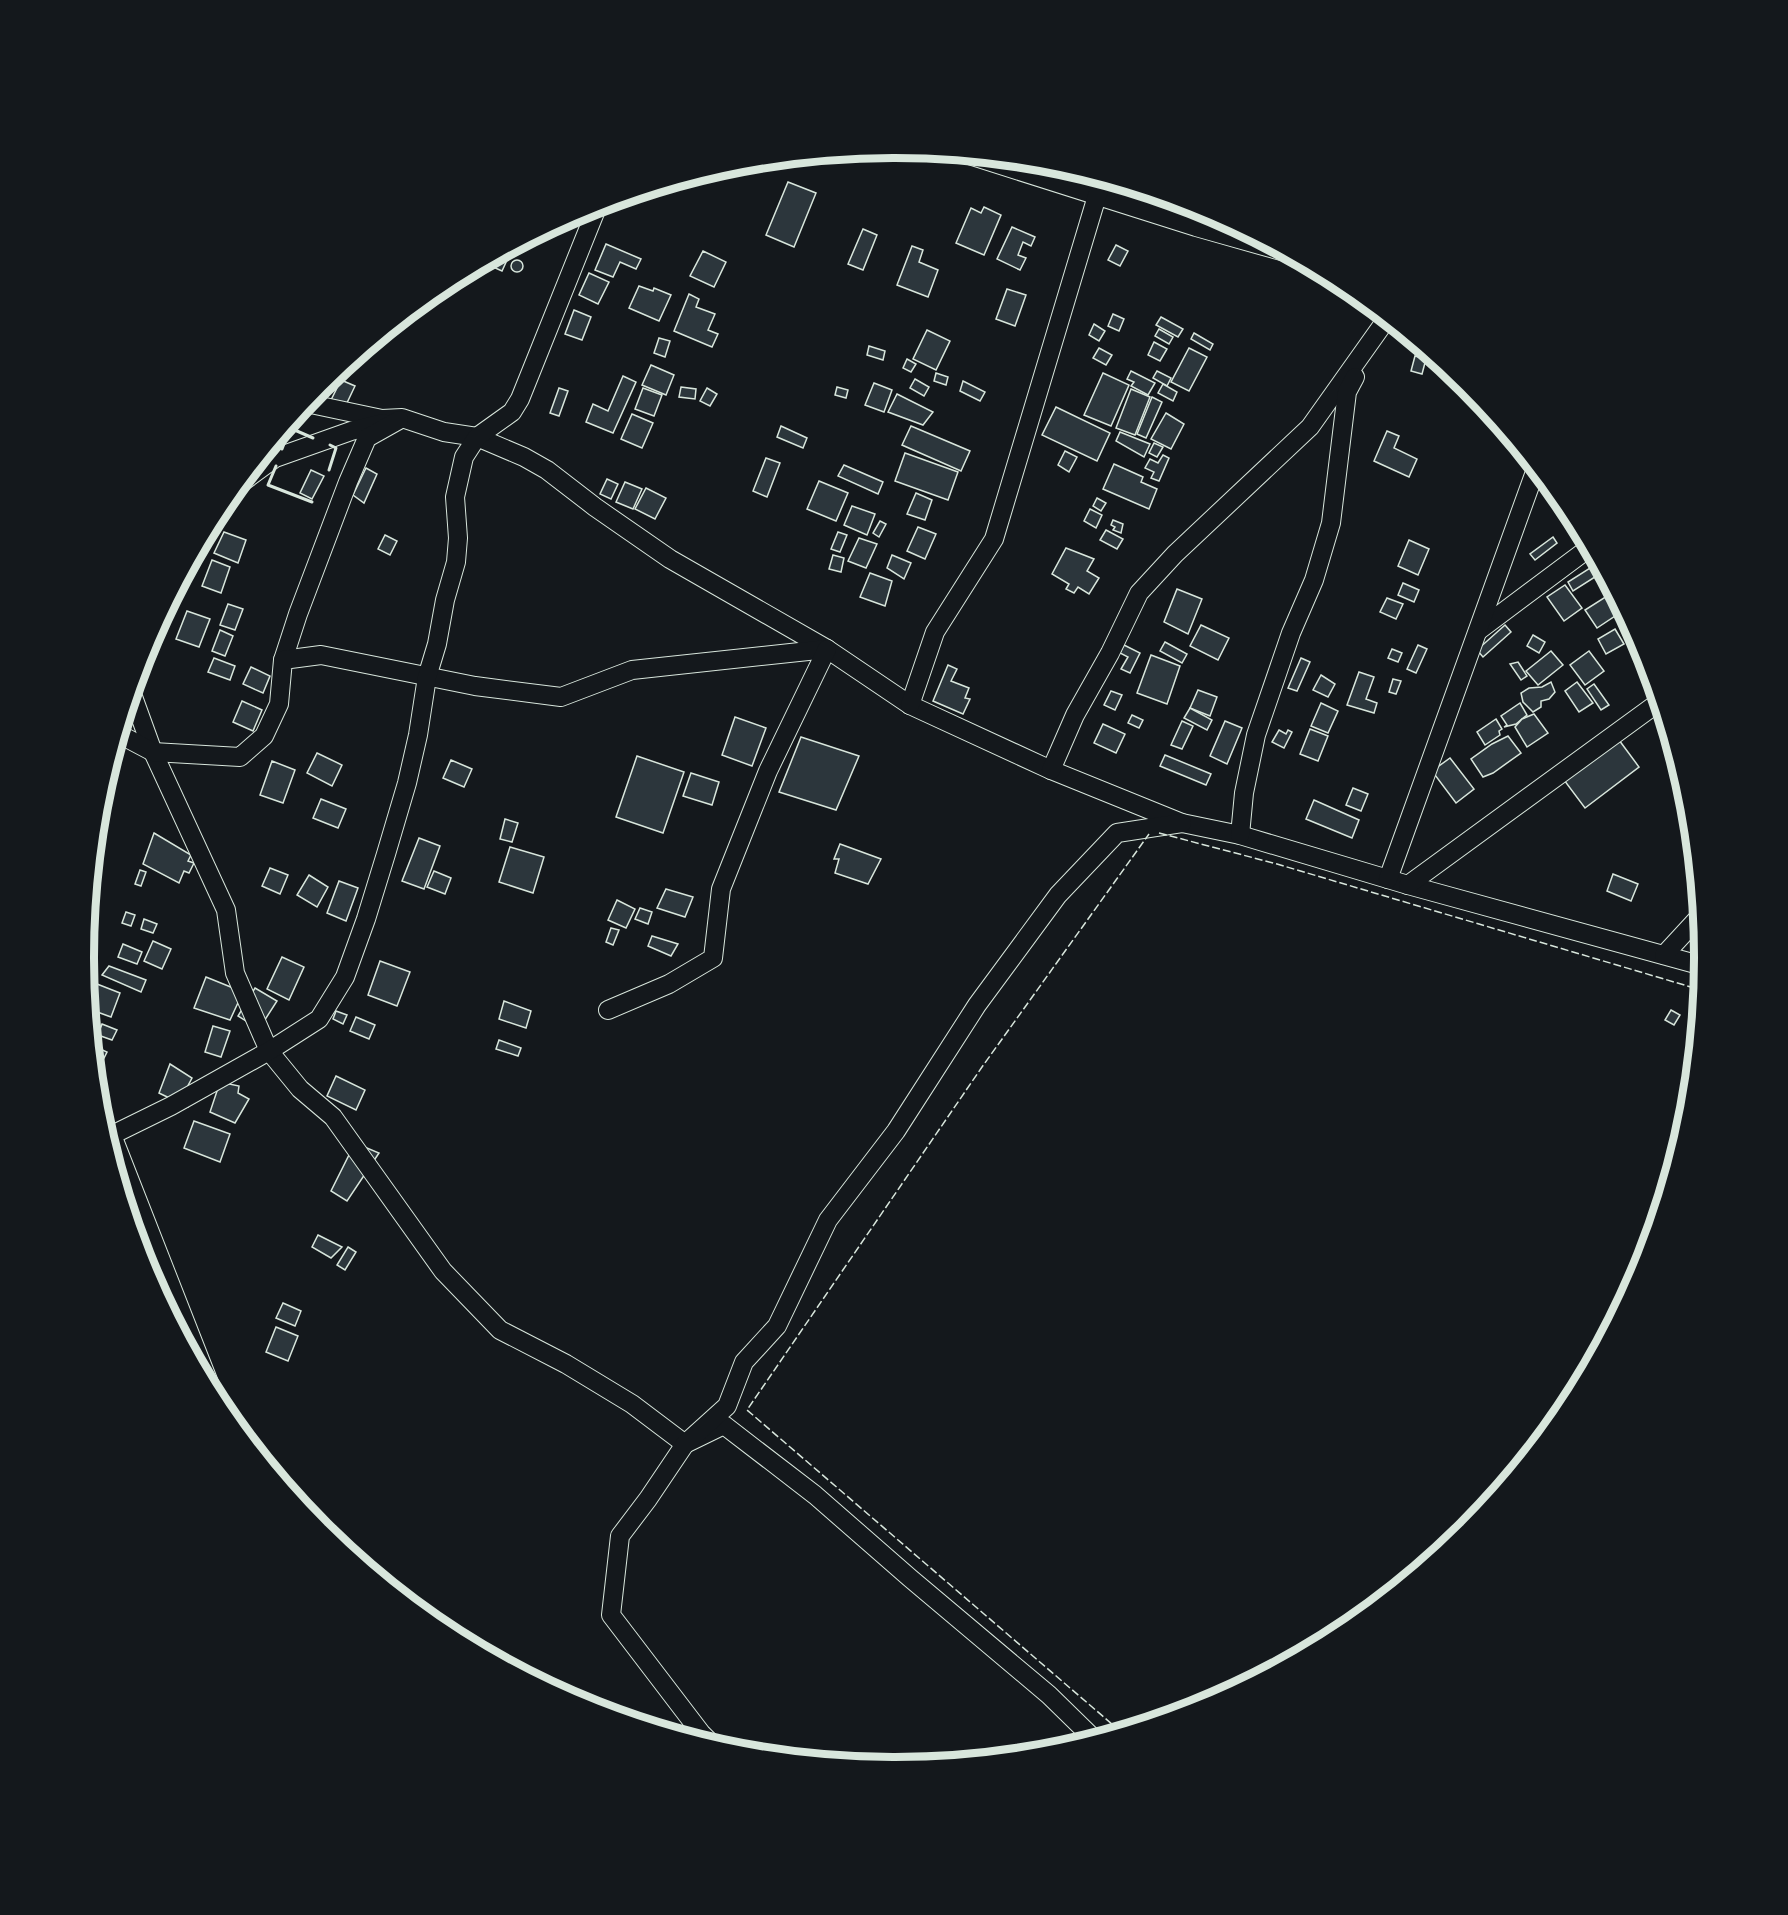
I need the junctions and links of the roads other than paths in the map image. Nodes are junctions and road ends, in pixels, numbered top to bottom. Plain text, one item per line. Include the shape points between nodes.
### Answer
1 (1032, 170) edge
2 (1101, 187) edge
3 (593, 217) edge
4 (1254, 244) edge
5 (1383, 325) edge
6 (1384, 325) edge
7 (316, 405) edge
8 (402, 418) junction
9 (477, 437) junction
10 (264, 466) edge
11 (1533, 478) edge
12 (1583, 553) edge
13 (1478, 632) junction
14 (827, 649) junction
15 (283, 660) junction
16 (427, 677) junction
17 (136, 705) edge
18 (910, 705) junction
19 (1653, 707) edge
20 (126, 738) edge
21 (153, 752) junction
22 (1051, 770) junction
23 (1182, 823) junction
24 (1240, 835) junction
25 (1388, 879) junction
26 (1408, 885) junction
27 (1693, 924) edge
28 (1664, 955) junction
29 (1694, 963) edge
30 (608, 1010) dead end
31 (269, 1051) junction
32 (115, 1134) edge
33 (120, 1155) edge
34 (191, 1337) edge
35 (685, 1444) junction
36 (701, 1733) edge
37 (1088, 1733) edge

1 - 2 street
2 - 4 street via 1196,227
2 - 18 street via 994,539 936,632
3 - 9 street via 520,399 512,412
5 - 22 street via 1310,427 1139,593
6 - 24 street via 1347,392 1331,523 1256,735
7 - 8 street via 382,419
8 - 9 street via 444,432
8 - 10 street via 351,430
8 - 15 street via 367,438
9 - 14 street via 547,470 670,559
9 - 16 street via 464,457 457,487 456,562
11 - 13 street
12 - 13 street
13 - 25 street
14 - 16 street via 632,670 561,697
14 - 18 street
14 - 30 street via 768,771 721,890 713,958 669,984
15 - 16 street via 321,655
15 - 21 street via 279,704 264,736 240,756
16 - 31 street via 407,783 345,977 319,1019
17 - 21 street
18 - 22 street
19 - 26 street
20 - 21 street
21 - 31 street via 226,910 235,973
22 - 23 street
23 - 24 street
23 - 35 street via 1117,833 1058,895 977,1005 896,1131 828,1220 777,1326 744,1362 727,1406
24 - 25 street
25 - 26 street
26 - 28 street
27 - 28 street
28 - 29 street
31 - 32 street
31 - 35 street via 300,1089 333,1117 443,1271 500,1330 632,1404
33 - 34 street
35 - 36 street via 620,1536 611,1615
35 - 37 street via 724,1425 815,1495 1049,1695

